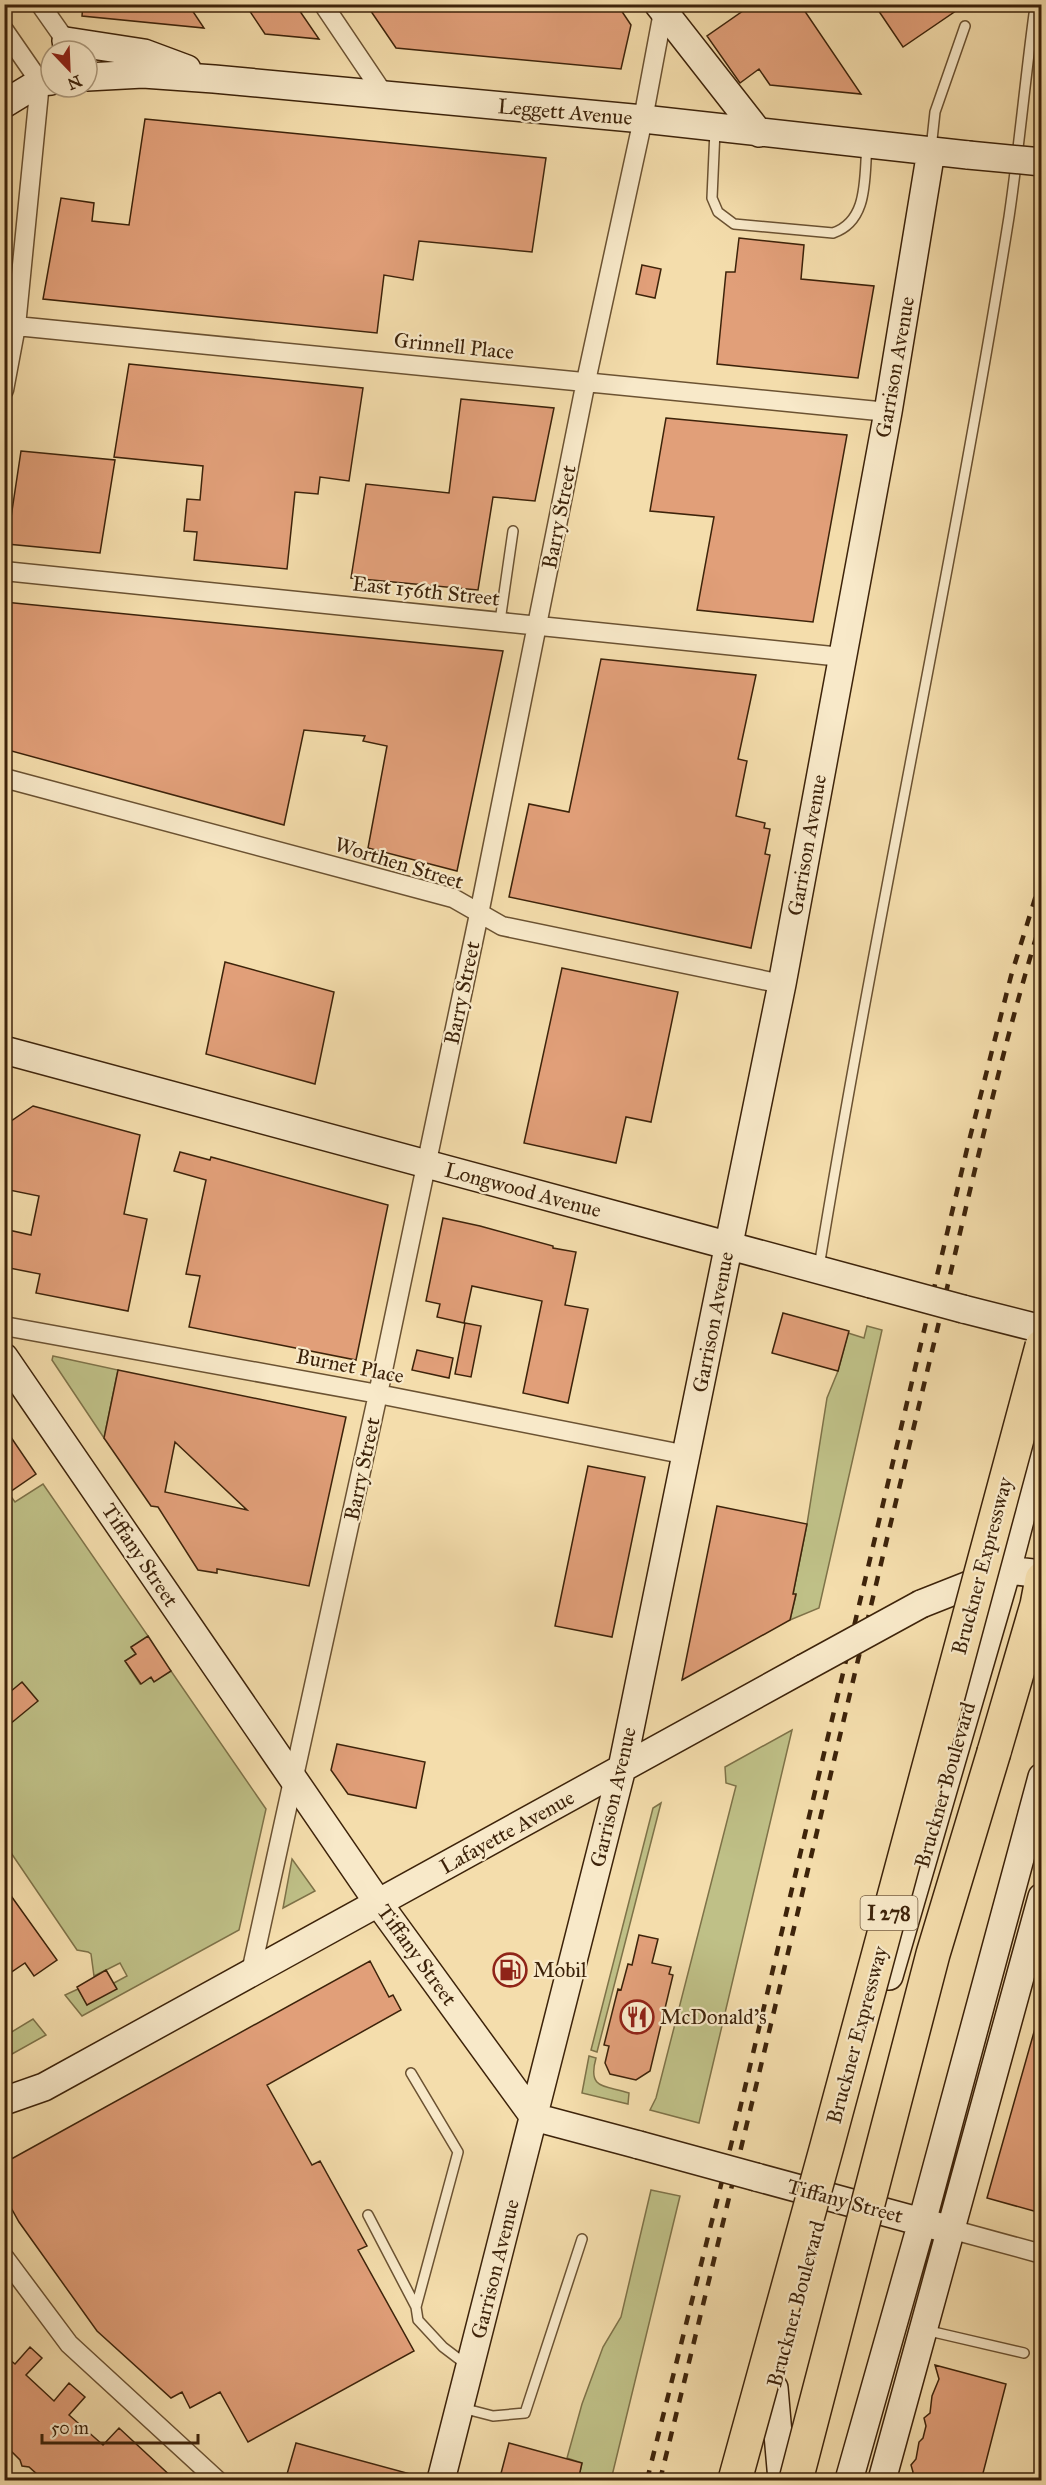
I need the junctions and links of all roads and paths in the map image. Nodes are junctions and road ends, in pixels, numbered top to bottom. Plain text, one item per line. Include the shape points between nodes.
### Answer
1 (40, 4) edge
2 (323, 4) edge
3 (1041, 6) edge
4 (661, 8) edge
5 (965, 27) dead end
6 (4, 30) edge
7 (65, 39) edge
8 (99, 46) edge
9 (39, 74) edge
10 (99, 76) edge
11 (214, 79) junction
12 (39, 84) edge
13 (385, 96) junction
14 (43, 99) edge
15 (4, 104) edge
16 (644, 119) junction
17 (715, 128) junction
18 (759, 133) junction
19 (867, 145) junction
20 (931, 152) junction
21 (1041, 162) edge
22 (16, 326) junction
23 (586, 381) junction
24 (4, 390) edge
25 (888, 412) junction
26 (513, 531) dead end
27 (4, 571) edge
28 (500, 621) junction
29 (538, 625) junction
30 (842, 657) junction
31 (4, 778) edge
32 (479, 914) junction
33 (782, 984) junction
34 (16, 1053) edge
35 (4, 1071) edge
36 (425, 1163) junction
37 (728, 1245) junction
38 (818, 1269) junction
39 (4, 1326) edge
40 (1041, 1329) edge
41 (1041, 1346) edge
42 (4, 1358) edge
43 (378, 1394) junction
44 (1041, 1436) edge
45 (687, 1455) junction
46 (1007, 1570) junction
47 (1040, 1592) edge
48 (622, 1768) junction
49 (1041, 1777) edge
50 (293, 1779) junction
51 (1041, 1897) edge
52 (380, 1904) junction
53 (251, 1972) junction
54 (411, 2073) dead end
55 (44, 2087) junction
56 (4, 2101) edge
57 (534, 2117) junction
58 (4, 2121) edge
59 (825, 2196) junction
60 (881, 2211) junction
61 (368, 2215) dead end
62 (922, 2222) junction
63 (950, 2229) junction
64 (582, 2239) dead end
65 (1041, 2254) edge
66 (4, 2257) edge
67 (416, 2307) junction
68 (923, 2329) junction
69 (1024, 2353) dead end
70 (470, 2367) junction
71 (774, 2388) junction
72 (460, 2408) junction
73 (217, 2481) edge
74 (441, 2481) edge
75 (735, 2481) edge
76 (749, 2481) edge
77 (782, 2481) edge
78 (797, 2481) edge
79 (849, 2481) edge
80 (882, 2481) edge

1 - 7 street
2 - 13 street
3 - 38 lane via 1034,14 1009,214
4 - 16 street, Barry Street
4 - 18 main road, Barry Street
5 - 20 lane via 935,112
6 - 9 street
8 - 11 main road via 144,53
10 - 11 main road, Leggett Avenue via 143,74
11 - 13 main road, Leggett Avenue
12 - 15 main road
13 - 16 main road, Leggett Avenue
14 - 22 street
16 - 17 main road, Leggett Avenue
16 - 23 street, Barry Street
17 - 18 main road, Leggett Avenue
17 - 19 lane via 712,198 717,212 734,224 833,233 846,229 861,207
18 - 19 main road, Leggett Avenue
19 - 20 main road, Leggett Avenue
20 - 21 main road, Leggett Avenue, bridge
20 - 25 main road, Garrison Avenue
22 - 23 street, Grinnell Place
22 - 24 street
23 - 25 street, Grinnell Place
23 - 29 street, Barry Street
25 - 30 main road, Garrison Avenue
26 - 28 lane
27 - 28 street, East 156th Street
28 - 29 street, East 156th Street
29 - 30 street, East 156th Street
29 - 32 street, Barry Street
30 - 33 main road, Garrison Avenue
31 - 32 street, Worthen Street via 453,898
32 - 33 street, Worthen Street via 502,926
32 - 36 street, Barry Street
33 - 37 main road, Garrison Avenue
34 - 35 main road
34 - 36 main road, Longwood Avenue
36 - 37 main road, Longwood Avenue
36 - 43 street, Barry Street
37 - 38 main road, Longwood Avenue
37 - 45 main road, Garrison Avenue
38 - 40 main road, Longwood Avenue, bridge
39 - 43 street, Burnet Place
41 - 75 highway, Bruckner Expressway / I 278, bridge
42 - 50 main road, Tiffany Street
43 - 45 street, Burnet Place
43 - 50 street, Barry Street
44 - 46 main road, Bruckner Boulevard
45 - 48 main road, Garrison Avenue
46 - 47 main road, Lafayette Avenue
46 - 48 main road, Lafayette Avenue, bridge via 921,1604
46 - 59 main road, Bruckner Boulevard
47 - 60 main road
47 - 78 highway, I 278, bridge via 933,1954
48 - 52 main road, Lafayette Avenue
48 - 57 main road, Garrison Avenue
49 - 62 main road
50 - 52 main road, Tiffany Street
50 - 53 street, Barry Street
51 - 63 main road
52 - 53 main road, Lafayette Avenue
52 - 57 main road, Tiffany Street
53 - 55 main road, Lafayette Avenue
54 - 67 lane via 458,2152
55 - 56 main road, Lafayette Avenue
55 - 58 main road, Lafayette Avenue
57 - 59 main road, Tiffany Street, bridge
57 - 70 main road, Garrison Avenue
59 - 60 main road, Tiffany Street
59 - 71 main road, Bruckner Boulevard
60 - 62 main road, Tiffany Street
60 - 78 main road
61 - 67 lane
62 - 63 main road, Tiffany Street
62 - 79 main road
63 - 65 street, Tiffany Street
63 - 68 main road
64 - 72 lane via 525,2413 493,2416
66 - 73 street via 69,2344
67 - 70 lane via 418,2320 443,2347
68 - 69 lane
68 - 80 main road
70 - 72 main road, Garrison Avenue
71 - 76 main road, Bruckner Boulevard
71 - 77 main road
72 - 74 main road, Garrison Avenue

